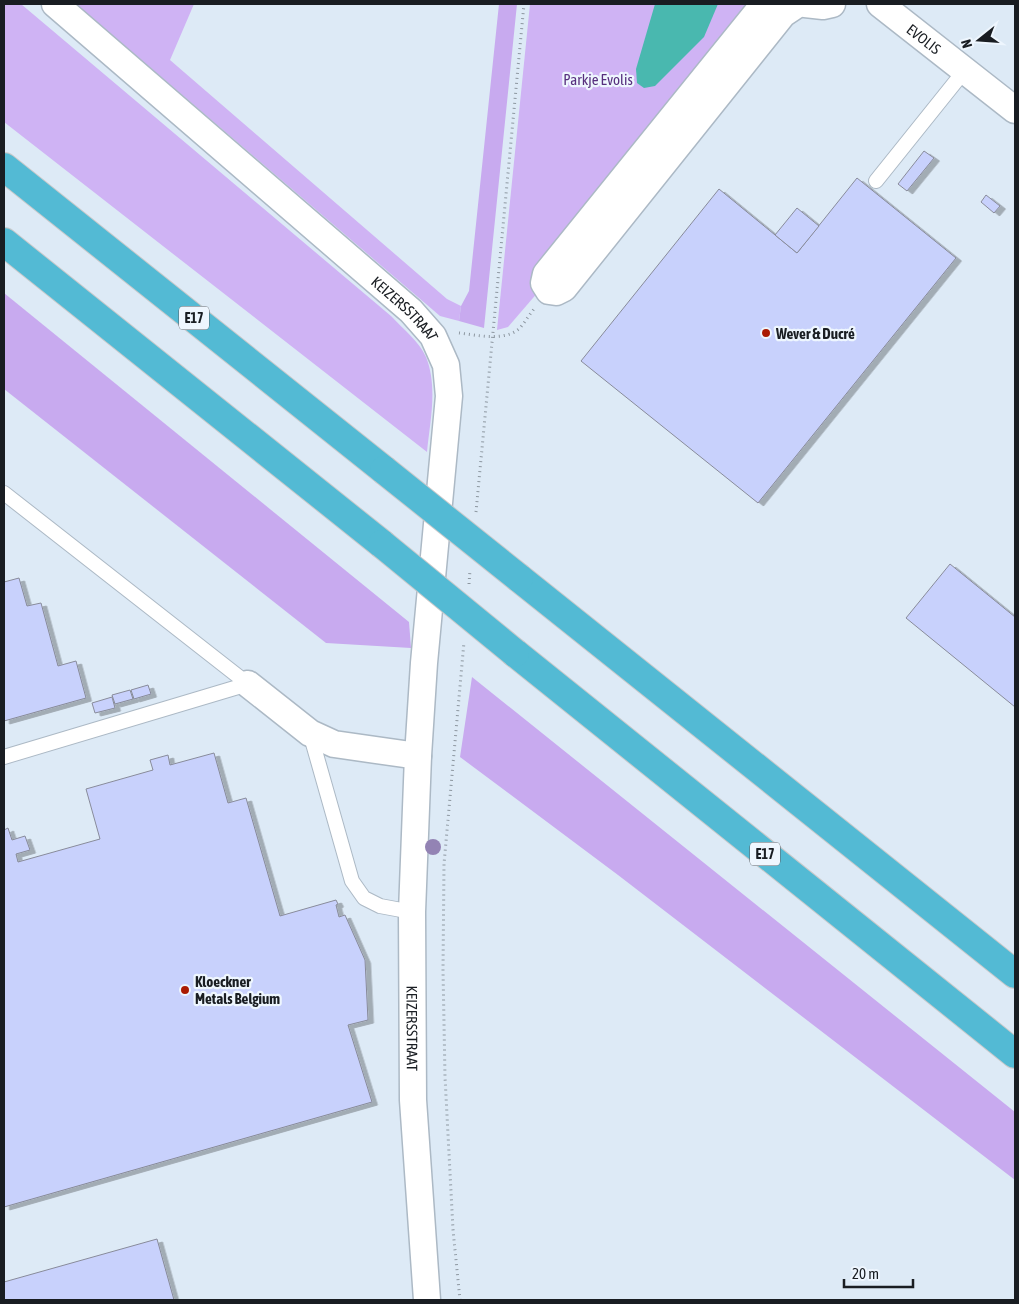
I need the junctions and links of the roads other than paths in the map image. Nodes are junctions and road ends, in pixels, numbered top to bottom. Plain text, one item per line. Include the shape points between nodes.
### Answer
1 (55, 4) edge
2 (764, 4) edge
3 (798, 4) edge
4 (805, 4) edge
5 (832, 4) edge
6 (880, 4) edge
7 (965, 70) junction
8 (1015, 110) edge
9 (4, 166) edge
10 (876, 181) dead end
11 (4, 242) edge
12 (4, 493) edge
13 (248, 684) junction
14 (310, 733) junction
15 (418, 756) junction
16 (4, 757) edge
17 (412, 912) junction
18 (1015, 974) edge
19 (1015, 1054) edge
20 (427, 1300) edge

1 - 15 street, KEIZERSSTRAAT via 378,282 434,336 446,365 449,396
2 - 3 street via 546,274 544,283 549,292 564,288 783,14
4 - 5 street
6 - 7 street, EVOLIS
7 - 8 street, EVOLIS
7 - 10 lane
9 - 18 highway, E17, bridge
11 - 19 highway, E17, bridge
12 - 13 lane
13 - 14 street
13 - 16 lane
14 - 15 street via 334,744
14 - 17 lane via 352,880 364,898 380,906
15 - 17 street, KEIZERSSTRAAT
17 - 20 street, KEIZERSSTRAAT via 413,1100

